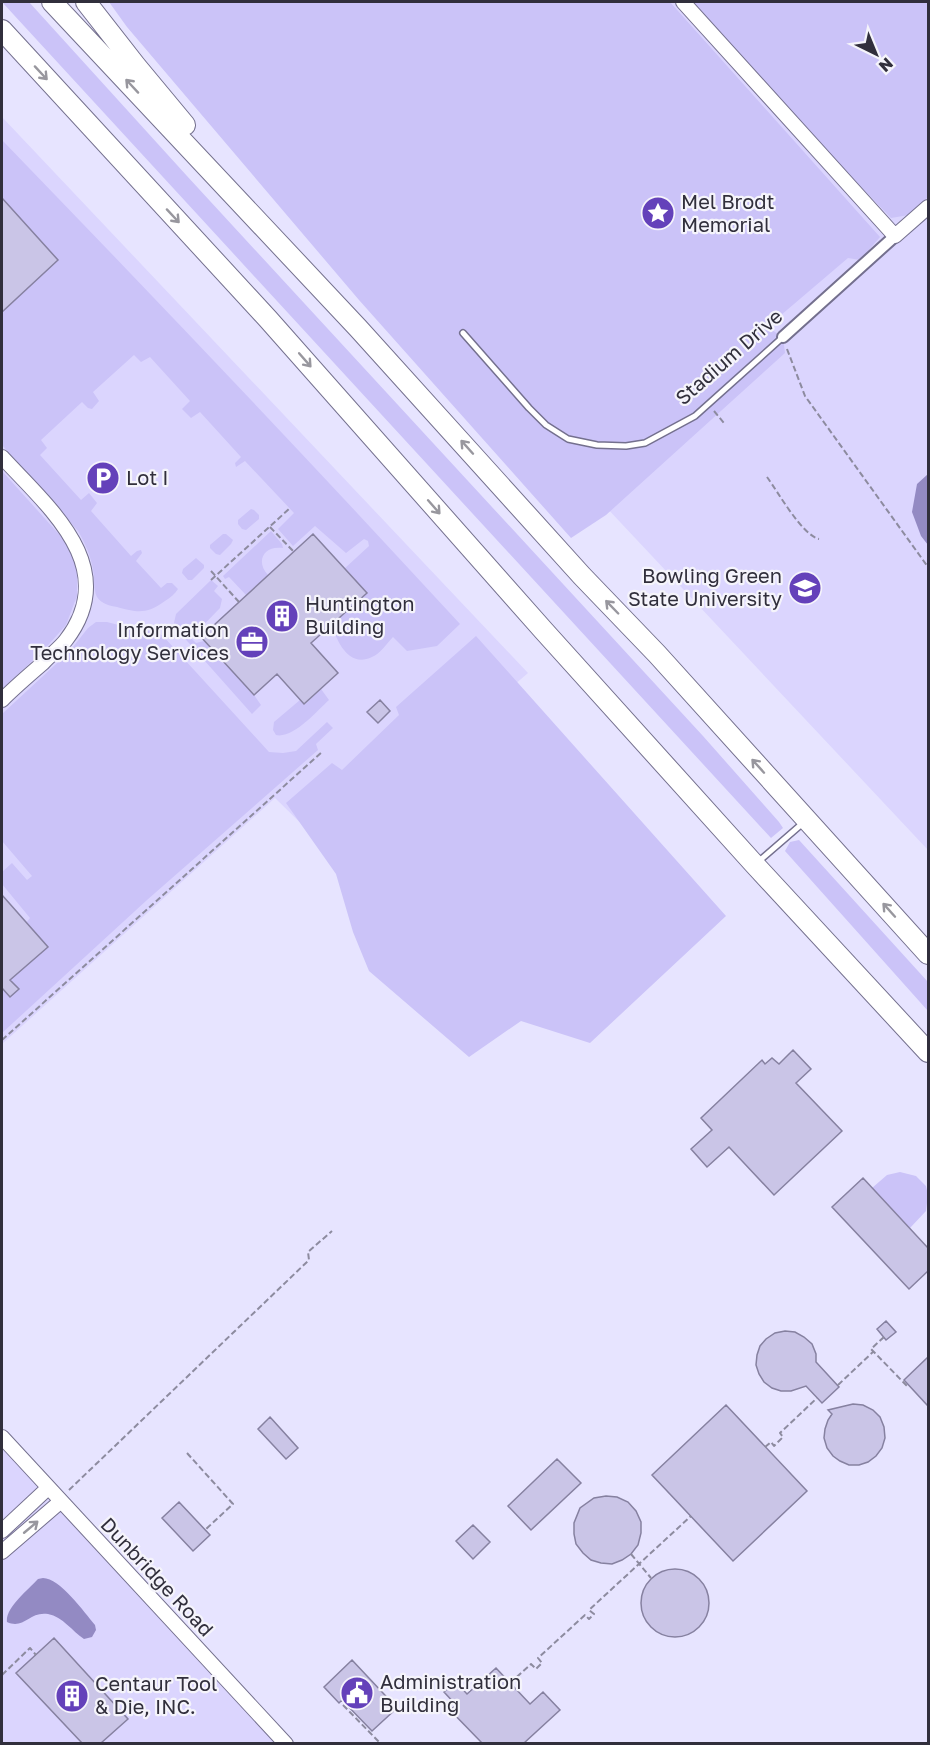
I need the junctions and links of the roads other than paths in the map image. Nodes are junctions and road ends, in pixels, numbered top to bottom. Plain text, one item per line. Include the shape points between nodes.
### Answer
1 (52, 2) edge
2 (86, 2) edge
3 (683, 2) edge
4 (2, 30) edge
5 (928, 207) edge
6 (895, 236) junction
7 (358, 328) junction
8 (463, 333) dead end
9 (783, 338) joint
10 (2, 457) edge
11 (2, 700) edge
12 (806, 820) junction
13 (755, 865) junction
14 (928, 954) edge
15 (928, 1052) edge
16 (2, 1437) edge
17 (48, 1488) junction
18 (60, 1502) junction
19 (2, 1531) edge
20 (2, 1552) edge
21 (286, 1743) edge

7 -> 1 highway
2 - 7 highway via 166,103
3 - 6 street
4 -> 13 highway via 268,319
5 - 6 street, Stadium Drive
6 - 9 street, Stadium Drive
12 -> 7 highway
8 - 9 lane, Stadium Drive via 546,425 568,440 626,446 645,443 695,416
10 - 11 street via 66,529 80,555 86,584 81,613 67,639
12 - 13 lane
14 -> 12 highway
13 - 15 highway
16 - 17 street, Dunbridge Road
17 - 18 street, Dunbridge Road
17 - 19 street
20 -> 18 street
18 - 21 street, Dunbridge Road

